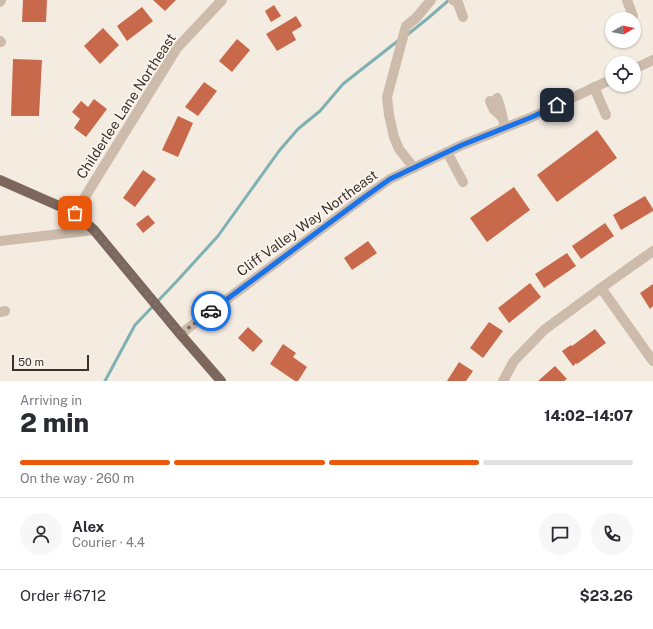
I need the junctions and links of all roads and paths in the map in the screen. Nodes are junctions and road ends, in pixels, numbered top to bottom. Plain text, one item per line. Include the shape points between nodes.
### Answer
1 (222, 0) edge
2 (431, 0) edge
3 (453, 0) edge
4 (627, 0) edge
5 (632, 12) edge
6 (464, 17) dead end
7 (653, 60) edge
8 (641, 66) edge
9 (605, 82) edge
10 (594, 87) junction
11 (494, 99) dead end
12 (606, 115) dead end
13 (505, 128) junction
14 (447, 152) junction
15 (414, 168) junction
16 (0, 180) edge
17 (463, 182) dead end
18 (75, 213) junction
19 (94, 230) junction
20 (0, 241) edge
21 (653, 251) edge
22 (601, 288) junction
23 (181, 335) junction
24 (653, 361) edge
25 (222, 381) edge
26 (503, 381) edge

1 - 18 street, Childerlee Lane Northeast via 177,48
2 - 15 street via 406,26 387,97 394,137 399,149
3 - 6 street via 458,3
4 - 5 street
7 - 8 street
9 - 10 street, Cliff Valley Way Northeast
10 - 12 street
10 - 13 street, Cliff Valley Way Northeast
11 - 13 street via 494,110 501,116
13 - 14 street, Cliff Valley Way Northeast
14 - 15 street, Cliff Valley Way Northeast
14 - 17 street
15 - 23 street, Cliff Valley Way Northeast via 390,179 359,201
16 - 18 main road
18 - 19 main road
19 - 20 street
19 - 23 main road
21 - 22 street
22 - 24 street
22 - 26 street via 544,330 514,361
23 - 25 main road

